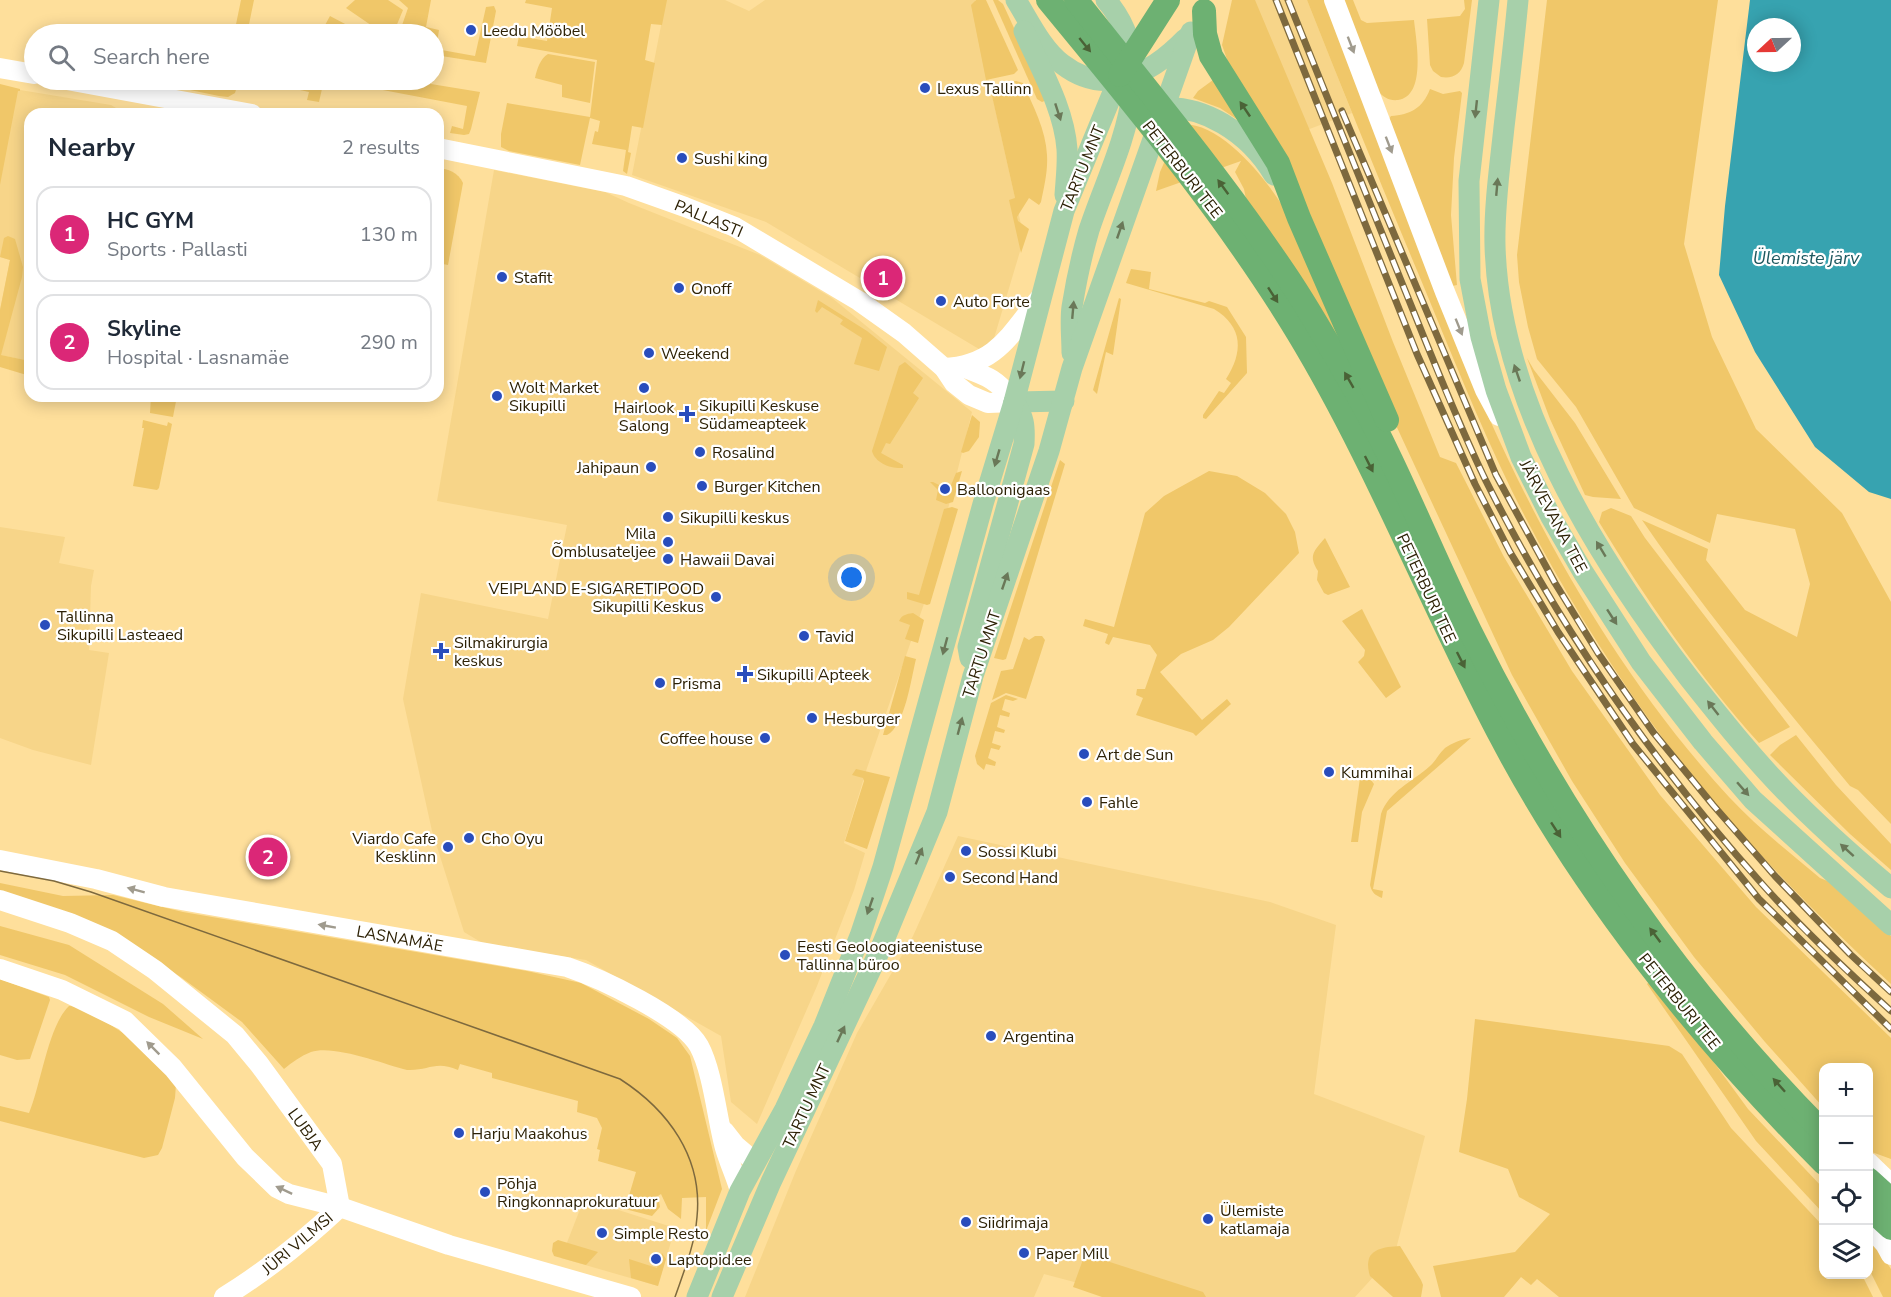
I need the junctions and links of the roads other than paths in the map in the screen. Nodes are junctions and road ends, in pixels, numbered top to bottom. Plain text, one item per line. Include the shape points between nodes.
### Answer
1 (1011, 0) edge
2 (1016, 0) edge
3 (1048, 0) edge
4 (1076, 0) edge
5 (1106, 0) edge
6 (1168, 0) edge
7 (1334, 0) edge
8 (1479, 0) edge
9 (1489, 0) edge
10 (1518, 0) edge
11 (1207, 6) edge
12 (1191, 32) junction
13 (1484, 34) junction
14 (0, 68) edge
15 (1128, 70) junction
16 (24, 72) edge
17 (121, 90) edge
18 (1164, 107) junction
19 (219, 108) edge
20 (1129, 114) junction
21 (1092, 144) junction
22 (444, 149) edge
23 (1064, 211) junction
24 (1299, 218) junction
25 (1250, 240) junction
26 (1040, 298) junction
27 (953, 367) junction
28 (1072, 368) junction
29 (1064, 401) junction
30 (1014, 402) junction
31 (1521, 457) junction
32 (973, 676) junction
33 (1523, 734) junction
34 (0, 860) edge
35 (1891, 888) edge
36 (0, 900) edge
37 (1891, 924) edge
38 (0, 969) edge
39 (785, 1108) junction
40 (1783, 1123) junction
41 (721, 1126) junction
42 (1819, 1128) edge
43 (1819, 1158) edge
44 (755, 1162) junction
45 (1873, 1166) edge
46 (1819, 1171) edge
47 (771, 1182) junction
48 (1873, 1183) edge
49 (1891, 1184) edge
50 (740, 1191) junction
51 (1891, 1200) edge
52 (340, 1207) junction
53 (1873, 1211) edge
54 (1891, 1228) edge
55 (1873, 1230) edge
56 (743, 1247) junction
57 (1891, 1256) edge
58 (224, 1297) edge
59 (631, 1297) edge
60 (697, 1297) edge
61 (722, 1297) edge

1 -> 23 main road via 1063,126 1067,149
2 - 15 main road via 1061,63 1092,80
3 -> 25 highway, PETERBURI TEE
25 -> 4 highway, PETERBURI TEE via 1204,161
5 - 15 main road via 1125,31
6 - 15 highway, TARTU MNT
7 -> 31 street via 1485,390
8 - 13 main road via 1477,18
9 - 13 main road, JÄRVEVANA TEE
35 -> 10 main road, JÄRVEVANA TEE via 1784,790 1665,646 1626,592 1581,516 1531,412 1512,360 1495,246 1497,189
11 - 12 highway, TARTU MNT
24 -> 11 highway via 1278,163 1211,56 1205,34
12 - 15 main road via 1168,57
12 - 18 main road, TARTU MNT
13 -> 31 main road, JÄRVEVANA TEE via 1469,181 1470,279 1496,390
14 - 16 street
15 - 20 main road
15 - 21 main road, TARTU MNT
17 - 19 street
18 - 20 main road
18 - 24 main road via 1196,112 1236,132 1269,166
28 -> 18 main road, TARTU MNT
20 - 21 main road
28 -> 20 main road via 1072,308 1089,231 1118,156
21 - 23 main road, TARTU MNT
22 - 27 street, PALLASTI via 627,186 735,227 859,301
23 - 26 main road, TARTU MNT
24 - 33 highway
33 -> 25 highway, PETERBURI TEE via 1469,630 1389,454 1318,326
25 -> 40 highway, PETERBURI TEE via 1371,466 1456,650 1553,827 1667,989
26 - 27 street via 997,350
26 -> 30 main road, TARTU MNT
27 - 30 street, PALLASTI via 995,381
28 - 29 main road, TARTU MNT
29 - 30 main road
32 -> 29 main road, TARTU MNT
30 - 32 main road via 1025,424 1024,444 968,647
30 -> 39 main road, TARTU MNT via 884,867 828,1016
31 -> 37 main road, JÄRVEVANA TEE via 1583,572 1641,662 1703,742 1753,800
47 -> 32 main road, TARTU MNT via 880,950 937,812
42 -> 33 highway, PETERBURI TEE via 1684,974 1569,813
41 -> 34 street, LASNAMÄE via 699,1046 687,1031 590,975 567,967 164,897
36 - 52 street, LUBJA via 112,941 155,970 235,1035 332,1164
52 -> 38 street via 290,1194 265,1178 173,1068 125,1021 62,990
39 - 44 main road, TARTU MNT
39 - 47 main road via 780,1136 769,1159
40 - 43 highway, PETERBURI TEE
40 - 46 street
41 - 44 street, LASNAMÄE
41 - 50 street, LASNAMÄE
44 - 50 main road, TARTU MNT
44 - 56 main road via 757,1184 743,1218
45 - 49 street
47 - 56 main road, TARTU MNT
48 - 51 highway
50 - 60 main road, TARTU MNT
52 - 58 street, JÜRI VILMSI via 270,1267
52 - 59 street via 449,1245
53 - 54 highway
55 - 57 street
56 - 61 main road, TARTU MNT

